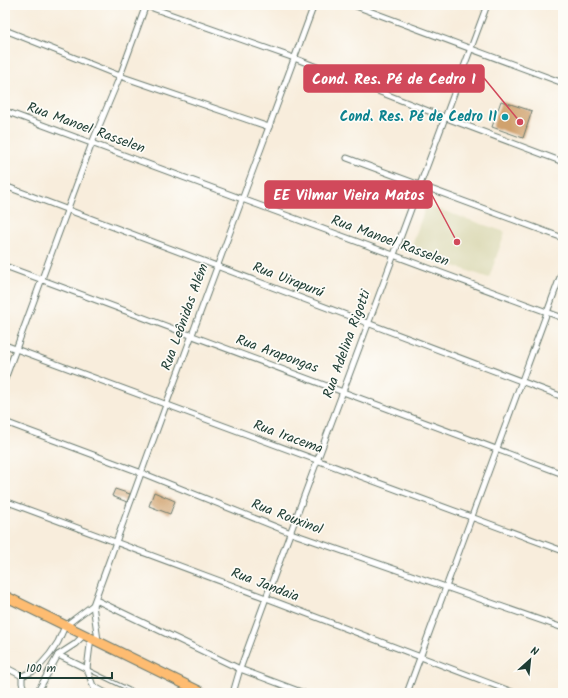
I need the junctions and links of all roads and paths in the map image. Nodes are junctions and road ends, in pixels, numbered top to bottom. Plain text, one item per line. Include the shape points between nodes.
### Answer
1 (145, 5) edge
2 (314, 5) edge
3 (354, 5) edge
4 (487, 5) edge
5 (5, 30) edge
6 (470, 48) junction
7 (294, 58) junction
8 (120, 76) junction
9 (563, 83) edge
10 (5, 111) edge
11 (445, 118) junction
12 (269, 127) junction
13 (92, 143) junction
14 (347, 158) dead end
15 (563, 162) edge
16 (420, 185) junction
17 (5, 186) edge
18 (242, 198) junction
19 (68, 209) junction
20 (563, 238) edge
21 (394, 255) junction
22 (5, 266) edge
23 (217, 266) junction
24 (563, 269) edge
25 (42, 279) junction
26 (547, 312) junction
27 (563, 318) edge
28 (368, 324) junction
29 (191, 335) junction
30 (5, 345) edge
31 (16, 349) junction
32 (5, 379) edge
33 (521, 382) junction
34 (343, 392) junction
35 (563, 397) edge
36 (166, 405) junction
37 (5, 422) edge
38 (496, 450) junction
39 (317, 461) junction
40 (142, 473) junction
41 (563, 474) edge
42 (5, 501) edge
43 (471, 518) junction
44 (291, 533) junction
45 (115, 542) junction
46 (563, 551) edge
47 (446, 588) junction
48 (5, 596) edge
49 (266, 598) junction
50 (96, 600) junction
51 (93, 605) junction
52 (65, 626) junction
53 (563, 628) edge
54 (91, 637) junction
55 (58, 655) junction
56 (420, 657) junction
57 (5, 667) edge
58 (87, 668) junction
59 (240, 669) junction
60 (22, 676) junction
61 (93, 686) junction
62 (24, 689) junction
63 (11, 693) edge
64 (34, 693) edge
65 (37, 693) edge
66 (93, 693) edge
67 (106, 693) edge
68 (136, 693) edge
69 (203, 693) edge
70 (233, 693) edge
71 (304, 693) edge
72 (407, 693) edge
73 (515, 693) edge

1 - 7 street
1 - 8 street
2 - 7 street, Rua Leônidas Além
3 - 6 street
4 - 6 street, Rua Adelina Rigotti
5 - 8 street
6 - 9 street
6 - 11 street, Rua Adelina Rigotti
7 - 11 street
7 - 12 street, Rua Leônidas Além
8 - 12 street
8 - 13 street
10 - 13 street, Rua Manoel Rasselen
11 - 15 street
11 - 16 street, Rua Adelina Rigotti
12 - 18 street, Rua Leônidas Além
13 - 18 street, Rua Manoel Rasselen
13 - 19 street
14 - 16 street
16 - 20 street
16 - 21 street, Rua Adelina Rigotti
17 - 19 street, Rua Uirapurú
18 - 21 street, Rua Manoel Rasselen
18 - 23 street, Rua Leônidas Além
19 - 23 street, Rua Uirapurú
19 - 25 street
21 - 26 street, Rua Manoel Rasselen
21 - 28 street, Rua Adelina Rigotti
22 - 25 street, Rua Arapongas
23 - 28 street, Rua Uirapurú
23 - 29 street, Rua Leônidas Além
24 - 26 street
25 - 29 street, Rua Arapongas
25 - 31 street
26 - 27 street, Rua Manoel Rasselen
26 - 33 street
28 - 33 street, Rua Uirapurú
28 - 34 street, Rua Adelina Rigotti
29 - 34 street, Rua Arapongas
29 - 36 street, Rua Leônidas Além
30 - 31 street, Rua Iracema
31 - 32 street
31 - 36 street, Rua Iracema
33 - 35 street, Rua Uirapurú
33 - 38 street
34 - 38 street, Rua Arapongas
34 - 39 street, Rua Adelina Rigotti
36 - 39 street, Rua Iracema
36 - 40 street, Rua Leônidas Além
37 - 40 street, Rua Rouxinol
38 - 41 street, Rua Arapongas
38 - 43 street
39 - 43 street, Rua Iracema
39 - 44 street, Rua Adelina Rigotti
40 - 44 street, Rua Rouxinol
40 - 45 street, Rua Leônidas Além
42 - 45 street, Rua Jandaia
43 - 46 street, Rua Iracema
43 - 47 street
44 - 47 street, Rua Rouxinol
44 - 49 street, Rua Adelina Rigotti
45 - 49 street, Rua Jandaia
45 - 50 street, Rua Leônidas Além
47 - 53 street, Rua Rouxinol
47 - 56 street
48 - 52 highway
49 - 56 street, Rua Jandaia
49 - 59 street, Rua Adelina Rigotti
50 - 51 street, Rua Leônidas Além
50 - 59 street
51 - 52 street, Rua Leônidas Além
51 - 54 street
52 - 54 highway
52 - 60 street via 54,648 36,670
54 - 55 street
54 - 58 street
54 - 69 highway
55 - 58 street
55 - 65 street
56 - 72 street
56 - 73 street, Rua Jandaia
57 - 60 street
58 - 61 street
58 - 68 lane
59 - 70 street, Rua Adelina Rigotti
59 - 71 street
60 - 62 street
61 - 66 lane
61 - 67 street
62 - 63 street
62 - 64 street

